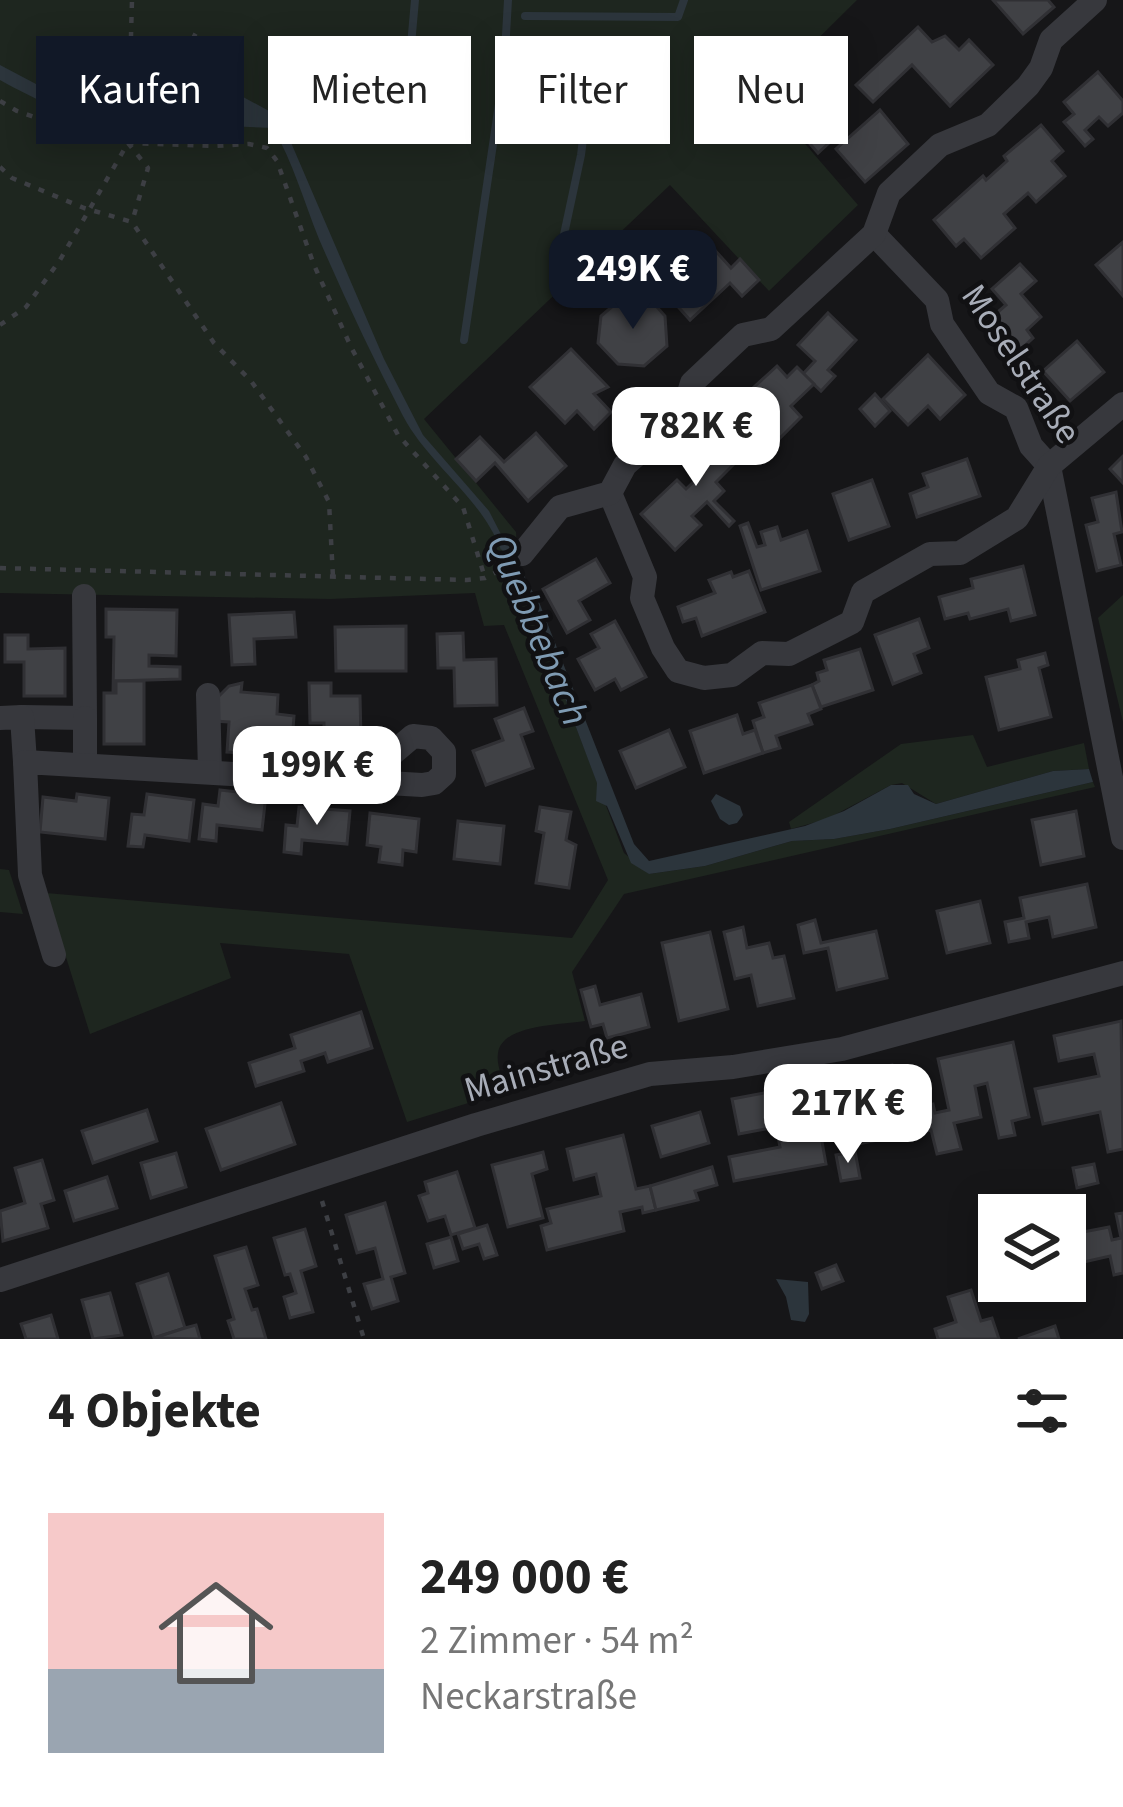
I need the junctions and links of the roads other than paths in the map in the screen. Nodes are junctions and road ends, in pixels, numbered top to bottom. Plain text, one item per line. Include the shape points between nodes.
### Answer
1 (1095, 0) edge
2 (874, 234) junction
3 (1123, 404) edge
4 (1048, 466) junction
5 (610, 493) junction
6 (522, 554) dead end
7 (84, 596) dead end
8 (208, 695) dead end
9 (11, 718) edge
10 (85, 718) junction
11 (25, 762) junction
12 (86, 765) junction
13 (209, 772) junction
14 (360, 781) dead end
15 (1122, 825) edge
16 (54, 955) dead end
17 (1123, 973) edge
18 (0, 1280) edge

1 - 2 street via 1051,40 1041,68 1001,112 940,145 889,193
2 - 4 street, Moselstraße via 937,300 942,323 989,393 1016,409
2 - 5 street via 771,329 743,334 692,383 682,415 625,465
3 - 4 street
4 - 5 street via 1017,518 960,553 930,554 862,592 851,622 789,654 762,653 732,675 704,678 678,671 663,648
4 - 15 street, Moselstraße
5 - 6 street via 560,507
7 - 10 street
8 - 13 street
9 - 10 street
9 - 11 street
10 - 12 street
11 - 12 street
11 - 16 street via 30,875
12 - 13 street
13 - 14 street
17 - 18 street, Mainstraße via 842,1049 650,1074

